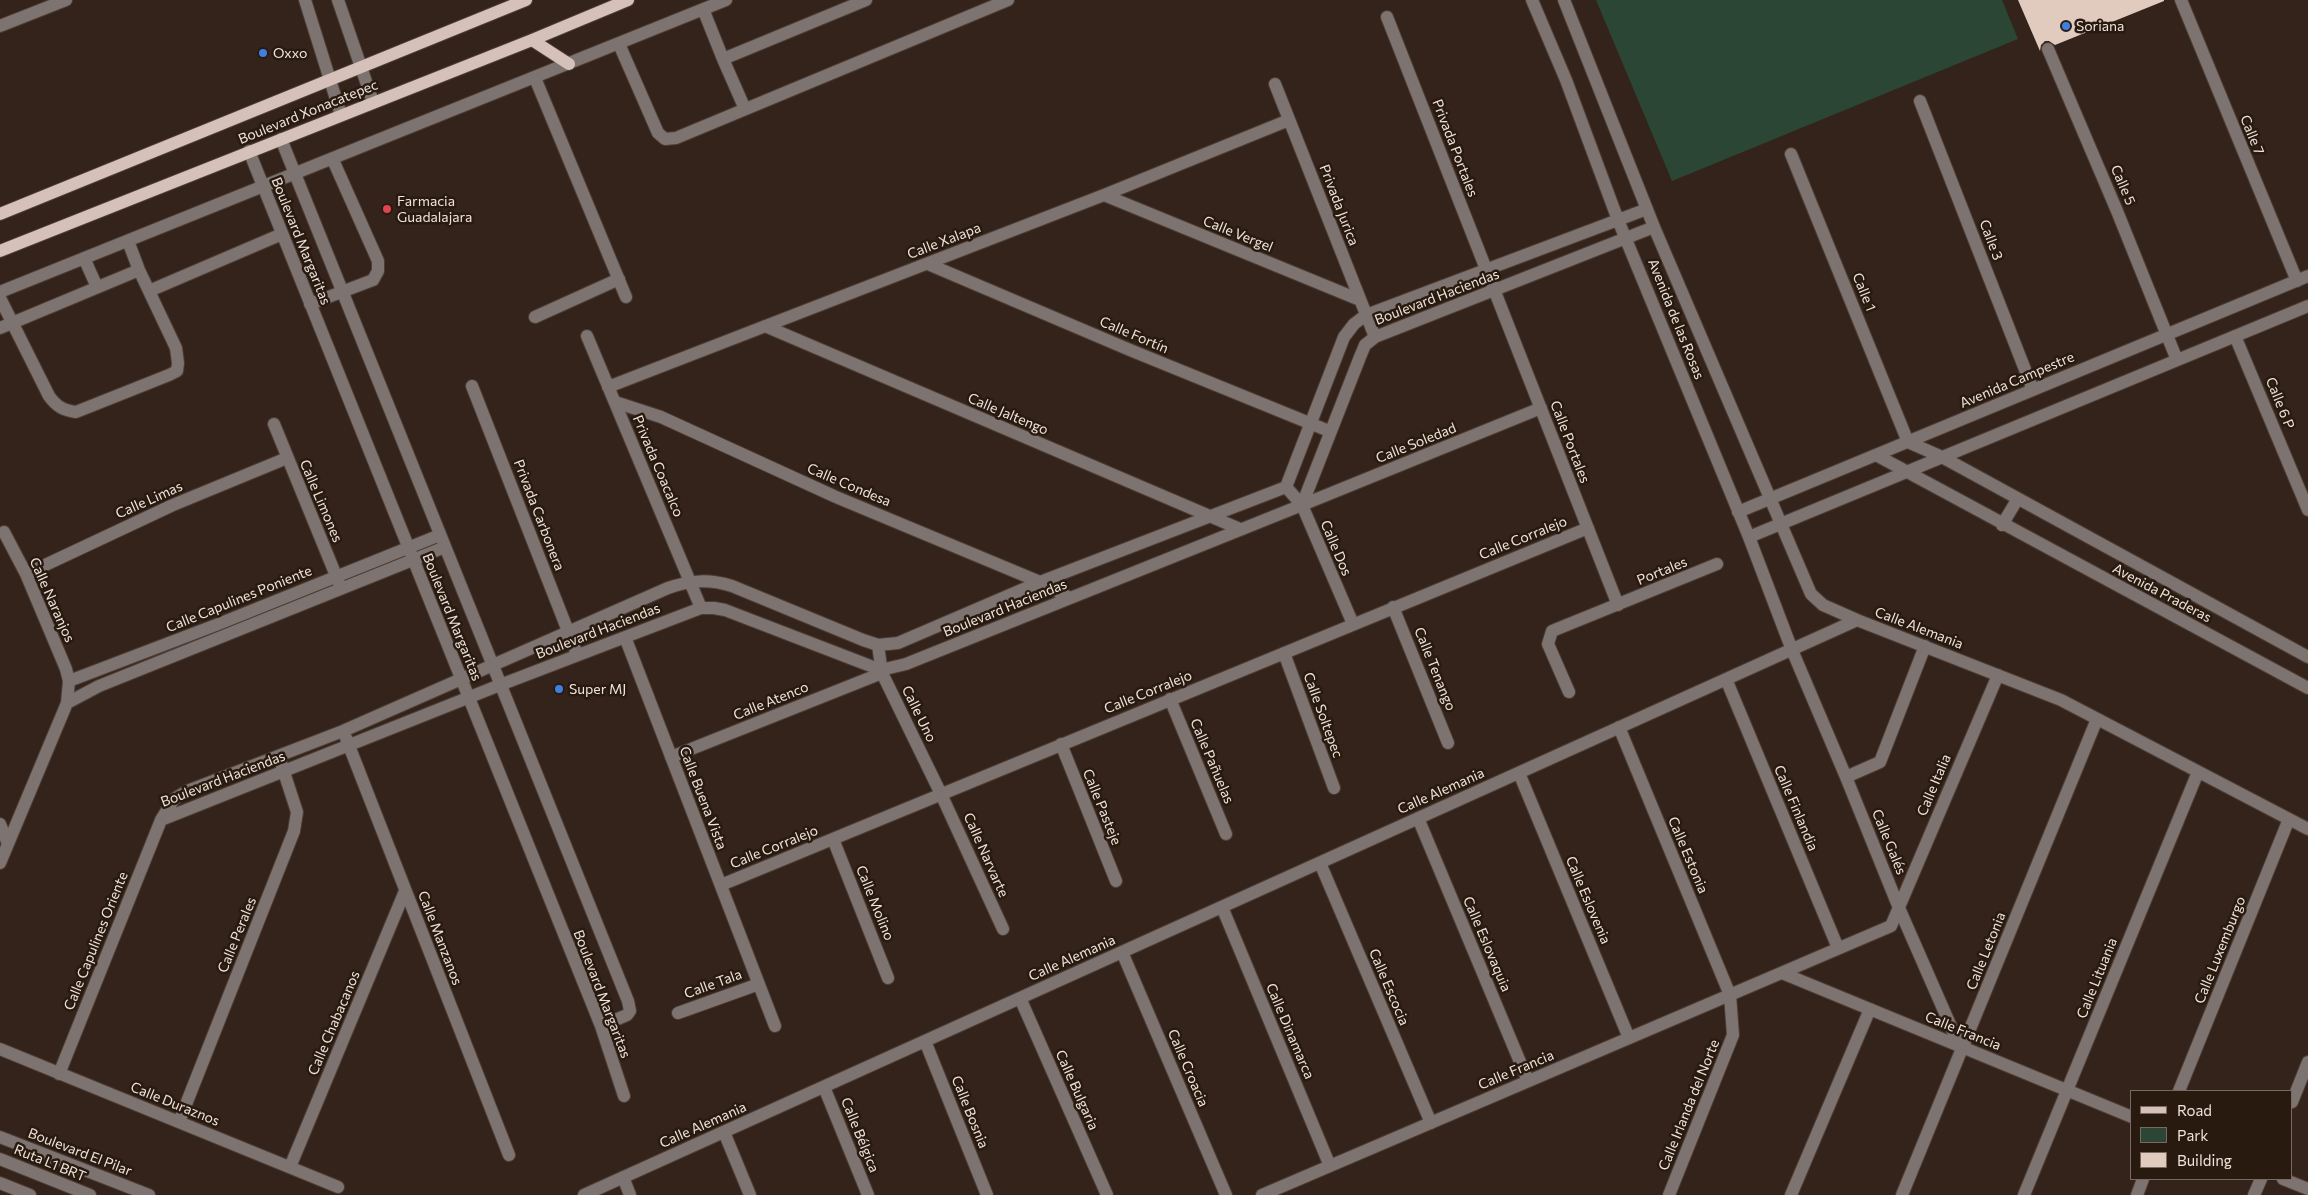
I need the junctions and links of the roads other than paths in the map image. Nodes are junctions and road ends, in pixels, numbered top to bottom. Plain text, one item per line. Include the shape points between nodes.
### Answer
1 (66, 0) edge
2 (305, 0) edge
3 (338, 0) edge
4 (526, 0) edge
5 (628, 0) edge
6 (726, 0) edge
7 (866, 0) edge
8 (1008, 0) edge
9 (1532, 0) edge
10 (1564, 0) edge
11 (2181, 0) edge
12 (993, 3) edge
13 (703, 9) junction
14 (1387, 17) dead end
15 (0, 26) edge
16 (532, 40) junction
17 (619, 44) junction
18 (2048, 49) dead end
19 (723, 59) junction
20 (569, 64) junction
21 (361, 67) junction
22 (535, 78) junction
23 (329, 81) junction
24 (1275, 84) dead end
25 (1920, 101) dead end
26 (373, 102) junction
27 (746, 108) junction
28 (341, 115) junction
29 (1289, 120) junction
30 (282, 139) junction
31 (249, 151) junction
32 (1791, 154) dead end
33 (333, 160) junction
34 (297, 174) junction
35 (263, 187) junction
36 (1104, 195) junction
37 (1647, 208) junction
38 (0, 214) edge
39 (1618, 220) junction
40 (1654, 227) junction
41 (282, 234) junction
42 (1626, 238) junction
43 (128, 241) junction
44 (0, 251) edge
45 (84, 258) junction
46 (928, 264) junction
47 (139, 270) junction
48 (1486, 270) junction
49 (2302, 278) edge
50 (619, 279) junction
51 (97, 287) junction
52 (149, 290) junction
53 (1495, 290) junction
54 (0, 292) edge
55 (344, 292) junction
56 (626, 297) dead end
57 (0, 298) edge
58 (1360, 300) junction
59 (310, 304) junction
60 (2308, 306) edge
61 (1366, 315) junction
62 (535, 317) dead end
63 (6, 326) edge
64 (765, 326) junction
65 (2167, 335) junction
66 (587, 336) dead end
67 (2236, 336) junction
68 (1374, 338) junction
69 (2177, 360) junction
70 (472, 386) dead end
71 (608, 387) junction
72 (2034, 390) junction
73 (615, 402) junction
74 (1541, 408) junction
75 (1310, 423) junction
76 (274, 424) dead end
77 (1329, 431) junction
78 (1908, 442) junction
79 (1876, 456) junction
80 (1942, 457) junction
81 (287, 458) junction
82 (1907, 471) junction
83 (1286, 487) junction
84 (1771, 499) junction
85 (2017, 500) junction
86 (1302, 505) junction
87 (2308, 510) edge
88 (1738, 512) junction
89 (1209, 516) junction
90 (1781, 523) junction
91 (2002, 525) junction
92 (1588, 528) junction
93 (1240, 529) junction
94 (4, 532) dead end
95 (440, 534) junction
96 (1748, 537) junction
97 (445, 547) junction
98 (408, 548) junction
99 (414, 560) junction
100 (1717, 564) dead end
101 (26, 574) junction
102 (336, 576) junction
103 (690, 581) junction
104 (1040, 582) junction
105 (342, 590) junction
106 (1070, 598) junction
107 (1618, 605) junction
108 (1393, 607) junction
109 (701, 608) junction
110 (1857, 620) junction
111 (1353, 624) junction
112 (569, 632) junction
113 (625, 637) junction
114 (878, 645) junction
115 (1924, 646) junction
116 (1792, 650) junction
117 (1284, 653) junction
118 (577, 654) junction
119 (2308, 657) edge
120 (492, 665) junction
121 (881, 671) junction
122 (1998, 675) junction
123 (460, 678) junction
124 (1726, 679) junction
125 (69, 681) junction
126 (500, 685) junction
127 (2308, 688) edge
128 (1569, 692) dead end
129 (468, 697) junction
130 (1170, 698) junction
131 (66, 703) junction
132 (2097, 719) junction
133 (1619, 727) junction
134 (343, 731) junction
135 (1448, 743) dead end
136 (1061, 744) junction
137 (349, 745) junction
138 (278, 756) junction
139 (671, 758) junction
140 (284, 771) junction
141 (2198, 772) junction
142 (1519, 773) junction
143 (1846, 777) junction
144 (1334, 788) dead end
145 (941, 794) junction
146 (1418, 818) junction
147 (2289, 819) junction
148 (161, 820) junction
149 (0, 824) edge
150 (2308, 829) edge
151 (1226, 834) dead end
152 (833, 839) junction
153 (8, 844) junction
154 (1320, 862) junction
155 (0, 863) edge
156 (1116, 881) dead end
157 (721, 885) junction
158 (406, 891) junction
159 (1222, 907) junction
160 (1899, 908) junction
161 (1003, 929) dead end
162 (1838, 948) junction
163 (1122, 952) junction
164 (1782, 972) junction
165 (888, 978) dead end
166 (759, 984) junction
167 (1730, 995) junction
168 (1020, 998) junction
169 (1870, 1008) junction
170 (678, 1013) dead end
171 (600, 1026) junction
172 (776, 1026) dead end
173 (1629, 1038) junction
174 (925, 1041) junction
175 (1961, 1046) junction
176 (0, 1050) edge
177 (2308, 1062) edge
178 (60, 1074) junction
179 (1528, 1081) junction
180 (824, 1087) junction
181 (2067, 1090) junction
182 (2179, 1090) edge
183 (624, 1096) dead end
184 (2293, 1100) edge
185 (2130, 1115) edge
186 (178, 1122) junction
187 (1431, 1123) junction
188 (724, 1132) junction
189 (0, 1136) edge
190 (509, 1156) dead end
191 (0, 1158) edge
192 (1330, 1166) junction
193 (290, 1167) junction
194 (623, 1177) junction
195 (2143, 1180) edge
196 (2261, 1180) edge
197 (2286, 1180) edge
198 (0, 1183) edge
199 (338, 1187) dead end
200 (2308, 1189) edge
201 (30, 1195) edge
202 (90, 1195) edge
203 (149, 1195) edge
204 (584, 1195) edge
205 (630, 1195) edge
206 (750, 1195) edge
207 (868, 1195) edge
208 (987, 1195) edge
209 (1107, 1195) edge
210 (1226, 1195) edge
211 (1262, 1195) edge
212 (1669, 1195) edge
213 (1791, 1195) edge
214 (1902, 1195) edge
215 (2024, 1195) edge
216 (2137, 1195) edge
217 (2254, 1195) edge

1 - 15 street
2 - 23 street
3 - 21 street
4 - 21 main road, Boulevard Xonacatepec
5 - 16 main road, Boulevard Xonacatepec
6 - 13 street
7 - 19 street
8 - 12 street
9 - 39 street, Avenida de las Rosas via 1566,80
10 - 37 street, Avenida de las Rosas
11 - 49 street, Calle 7
12 - 27 street
13 - 17 street
13 - 19 street
14 - 48 street, Privada Portales
16 - 20 main road
16 - 26 main road, Boulevard Xonacatepec
17 - 20 street
17 - 27 street via 658,133 665,139 676,138
18 - 65 street, Calle 5
19 - 27 street
20 - 22 street
21 - 23 main road, Boulevard Xonacatepec
21 - 26 street
22 - 33 street
22 - 50 street
23 - 28 street
23 - 38 main road, Boulevard Xonacatepec
24 - 29 street, Privada Jurica
25 - 72 street, Calle 3
26 - 28 main road, Boulevard Xonacatepec
28 - 30 main road, Boulevard Xonacatepec
29 - 36 street, Calle Xalapa
29 - 58 street, Privada Jurica
30 - 31 main road, Boulevard Xonacatepec
30 - 34 street, Boulevard Margaritas
31 - 35 street, Boulevard Margaritas
31 - 44 main road, Boulevard Xonacatepec
32 - 78 street, Calle 1
33 - 34 street
33 - 55 street via 378,261 378,272 373,280
34 - 35 street
34 - 55 street, Boulevard Margaritas
35 - 41 street, Boulevard Margaritas
35 - 43 street
36 - 46 street, Calle Xalapa
36 - 58 street, Calle Vergel
37 - 39 street, Boulevard Haciendas
37 - 40 street, Avenida de las Rosas
39 - 42 street, Avenida de las Rosas
39 - 48 street, Boulevard Haciendas
40 - 42 street, Boulevard Haciendas
40 - 84 street, Avenida de las Rosas
41 - 52 street
41 - 59 street, Boulevard Margaritas
42 - 53 street, Boulevard Haciendas
42 - 88 street, Avenida de las Rosas
43 - 45 street
43 - 47 street
45 - 51 street
45 - 54 street
46 - 64 street, Calle Xalapa
46 - 75 street, Calle Fortín
47 - 51 street
47 - 52 street
48 - 53 street, Privada Portales
48 - 61 street, Boulevard Haciendas
49 - 65 street, Avenida Campestre
50 - 56 street
50 - 62 street
51 - 63 street
52 - 63 street via 176,348 177,371 76,412 55,405
53 - 68 street, Boulevard Haciendas
53 - 74 street, Calle Portales
55 - 59 street
55 - 95 street, Boulevard Margaritas
57 - 63 street
58 - 61 street, Privada Jurica
59 - 98 street, Boulevard Margaritas
60 - 67 street
61 - 68 street, Privada Jurica
61 - 75 street, Boulevard Haciendas via 1344,337
64 - 71 street, Calle Xalapa
64 - 89 street, Calle Jaltengo
65 - 69 street, Calle 5
65 - 72 street, Avenida Campestre
66 - 71 street, Privada Coacalco
67 - 69 street
67 - 87 street, Calle 6 P
68 - 77 street, Boulevard Haciendas via 1365,345
69 - 80 street
70 - 112 street, Privada Carbonera
71 - 73 street, Privada Coacalco
72 - 78 street, Avenida Campestre
73 - 103 street, Privada Coacalco
73 - 104 street, Calle Condesa via 661,417 836,497
74 - 86 street, Calle Soledad
74 - 92 street, Calle Portales
75 - 77 street, Calle Fortín
75 - 83 street, Boulevard Haciendas
76 - 81 street, Calle Limones
77 - 86 street, Boulevard Haciendas
78 - 79 street, Avenida Campestre
78 - 80 street, Avenida Praderas
79 - 82 street, Avenida Praderas
79 - 84 street, Avenida Campestre
80 - 82 street
80 - 85 street, Avenida Praderas
81 - 101 street, Calle Limas via 173,505
81 - 102 street, Calle Limones
82 - 90 street
82 - 91 street, Avenida Praderas
83 - 86 street, Calle Dos
83 - 89 street, Boulevard Haciendas
84 - 88 street, Avenida Campestre
84 - 90 street, Avenida de las Rosas
85 - 91 street
85 - 119 street, Avenida Praderas
86 - 93 street, Boulevard Haciendas
86 - 111 street, Calle Dos
88 - 96 street, Avenida de las Rosas
89 - 93 street, Calle Jaltengo
89 - 104 street, Boulevard Haciendas
90 - 96 street
90 - 110 street, Avenida de las Rosas via 1811,594 1823,605
91 - 127 street, Avenida Praderas
92 - 107 street, Calle Portales
92 - 108 street, Calle Corralejo
93 - 106 street, Boulevard Haciendas
94 - 101 street, Calle Naranjos
95 - 97 street, Boulevard Margaritas
95 - 98 street, Calle Capulines Poniente
96 - 116 street, Avenida de las Rosas
97 - 99 street, Calle Capulines Poniente
97 - 120 street, Boulevard Margaritas
98 - 99 street, Boulevard Margaritas
98 - 102 street, Calle Capulines Poniente
99 - 105 street, Calle Capulines Poniente
99 - 123 street, Boulevard Margaritas
100 - 107 street, Portales
101 - 125 street, Calle Naranjos
102 - 105 street, Calle Limones
102 - 125 street, Calle Capulines Poniente
103 - 109 street, Privada Coacalco
103 - 112 street, Boulevard Haciendas
103 - 114 street, Boulevard Haciendas via 714,581 732,586
104 - 106 street, Calle Condesa
104 - 114 street, Boulevard Haciendas via 898,643
105 - 131 street, Calle Capulines Poniente via 99,686
106 - 121 street, Boulevard Haciendas
107 - 128 street, Portales via 1552,631 1548,644
108 - 111 street, Calle Corralejo
108 - 135 street, Calle Tenango
109 - 113 street, Boulevard Haciendas
109 - 121 street, Boulevard Haciendas via 724,610
110 - 115 street, Calle Alemania
110 - 116 street, Calle Alemania
111 - 117 street, Calle Corralejo
112 - 118 street, Privada Carbonera
112 - 120 street, Boulevard Haciendas
113 - 118 street, Boulevard Haciendas
113 - 139 street, Calle Buena Vista
114 - 121 street, Calle Uno
115 - 122 street, Calle Alemania
115 - 143 street via 1880,762
116 - 124 street, Calle Alemania
116 - 143 street, Calle Galés
117 - 130 street, Calle Corralejo
117 - 144 street, Calle Soltepec
118 - 126 street, Boulevard Haciendas
120 - 123 street, Boulevard Haciendas
120 - 126 street, Boulevard Margaritas
121 - 139 street, Calle Atenco
121 - 145 street, Calle Uno
122 - 132 street, Calle Alemania via 2061,700
122 - 160 street, Calle Italia
123 - 129 street, Boulevard Margaritas
123 - 134 street, Boulevard Haciendas
124 - 133 street, Calle Alemania
124 - 162 street, Calle Finlandia
125 - 131 street
126 - 129 street, Boulevard Haciendas
126 - 171 street, Boulevard Margaritas via 628,1001 630,1011 627,1015
129 - 137 street, Boulevard Haciendas
129 - 171 street, Boulevard Margaritas
130 - 136 street, Calle Corralejo
130 - 151 street, Calle Pañuelas
131 - 153 street
132 - 141 street, Calle Alemania
132 - 175 street, Calle Letonia
133 - 142 street, Calle Alemania
133 - 167 street, Calle Estonia
134 - 137 street, Calle Manzanos
134 - 138 street, Boulevard Haciendas
136 - 145 street, Calle Corralejo
136 - 156 street, Calle Pasteje
137 - 140 street, Boulevard Haciendas
137 - 158 street, Calle Manzanos
138 - 140 street, Calle Perales
138 - 148 street, Boulevard Haciendas via 187,791 174,799
139 - 157 street, Calle Buena Vista
140 - 148 street, Boulevard Haciendas
140 - 186 street, Calle Perales via 297,812 294,831
141 - 147 street, Calle Alemania
141 - 181 street, Calle Lituania
142 - 146 street, Calle Alemania
142 - 173 street, Calle Eslovenia
143 - 160 street, Calle Galés
145 - 152 street, Calle Corralejo
145 - 161 street, Calle Narvarte
146 - 154 street, Calle Alemania
146 - 179 street, Calle Eslovaquia
147 - 150 street, Calle Alemania
147 - 182 street, Calle Luxemburgo
148 - 178 street, Calle Capulines Oriente
149 - 153 street
152 - 157 street, Calle Corralejo
152 - 165 street, Calle Molino
153 - 155 street
154 - 159 street, Calle Alemania
154 - 187 street, Calle Escocia
157 - 166 street, Calle Buena Vista
158 - 190 street, Calle Manzanos
158 - 193 street, Calle Chabacanos
159 - 163 street, Calle Alemania
159 - 192 street, Calle Dinamarca
160 - 162 street, Calle Francia via 1891,926
160 - 175 street, Calle Galés
162 - 164 street, Calle Francia
163 - 168 street, Calle Alemania
163 - 210 street, Calle Croacia
164 - 167 street, Calle Francia
164 - 169 street, Calle Francia
166 - 170 street, Calle Tala
166 - 172 street, Calle Buena Vista
167 - 173 street, Calle Francia
167 - 212 street, Calle Irlanda del Norte via 1733,1035
168 - 174 street, Calle Alemania
168 - 209 street, Calle Bulgaria
169 - 175 street, Calle Francia
169 - 213 street
171 - 183 street, Boulevard Margaritas
173 - 179 street, Calle Francia
174 - 180 street, Calle Alemania
174 - 208 street, Calle Bosnia
175 - 181 street, Calle Francia
175 - 214 street, Calle Letonia
176 - 178 street, Calle Duraznos
177 - 184 street
178 - 186 street, Calle Duraznos
179 - 187 street, Calle Francia
180 - 188 street, Calle Alemania
180 - 207 street, Calle Bélgica
181 - 185 street, Calle Francia
181 - 215 street, Calle Lituania
186 - 193 street, Calle Duraznos
187 - 192 street, Calle Francia
188 - 194 street, Calle Alemania
188 - 206 street
189 - 203 street, Boulevard El Pilar
191 - 202 street, Ruta L1 BRT
192 - 211 street, Calle Francia
193 - 199 street, Calle Duraznos
194 - 204 street, Calle Alemania
194 - 205 street
195 - 216 street
196 - 217 street
197 - 200 street
198 - 201 street

